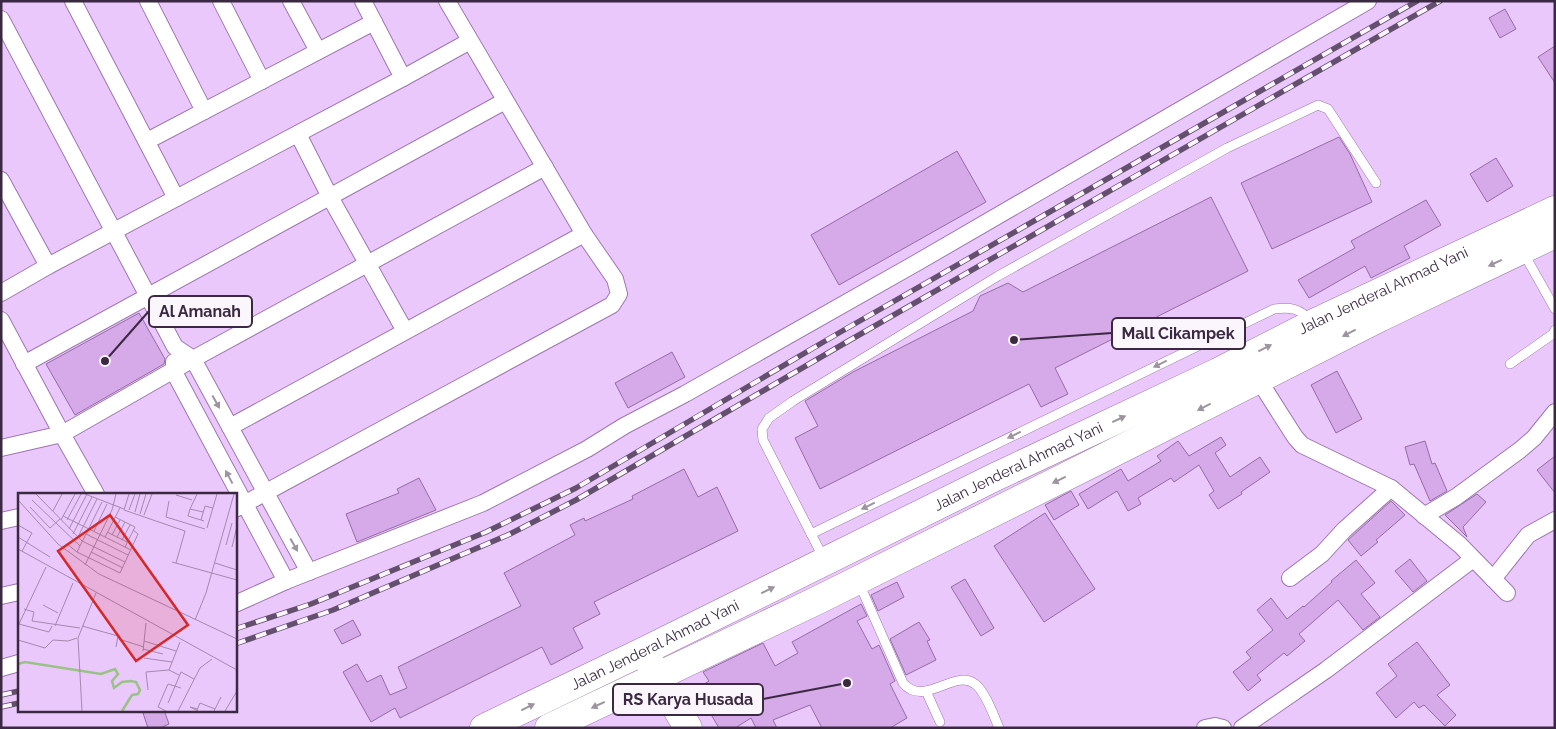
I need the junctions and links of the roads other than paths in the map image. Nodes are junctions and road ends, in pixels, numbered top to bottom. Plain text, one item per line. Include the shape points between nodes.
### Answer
1 (73, 1) edge
2 (148, 1) edge
3 (221, 1) edge
4 (291, 1) edge
5 (363, 1) edge
6 (447, 1) edge
7 (1368, 1) edge
8 (1, 19) edge
9 (374, 22) junction
10 (470, 41) junction
11 (318, 51) junction
12 (403, 78) junction
13 (262, 81) junction
14 (505, 101) junction
15 (204, 111) junction
16 (298, 134) junction
17 (147, 142) junction
18 (545, 167) junction
19 (1, 180) edge
20 (1376, 183) dead end
21 (330, 197) junction
22 (176, 198) junction
23 (1555, 210) edge
24 (115, 232) junction
25 (584, 234) junction
26 (1555, 234) edge
27 (1522, 250) junction
28 (366, 264) junction
29 (48, 266) junction
30 (1, 293) edge
31 (147, 296) junction
32 (1555, 309) edge
33 (1, 320) edge
34 (1312, 324) junction
35 (1555, 330) edge
36 (405, 331) junction
37 (175, 347) junction
38 (193, 359) junction
39 (24, 364) junction
40 (1510, 364) dead end
41 (174, 372) junction
42 (1258, 379) junction
43 (1555, 412) edge
44 (230, 426) junction
45 (62, 434) junction
46 (1, 448) edge
47 (1391, 488) junction
48 (265, 492) junction
49 (95, 493) edge
50 (233, 493) edge
51 (239, 506) edge
52 (18, 516) edge
53 (1424, 516) junction
54 (914, 518) junction
55 (1, 520) edge
56 (1555, 520) edge
57 (811, 534) junction
58 (930, 545) junction
59 (1473, 559) junction
60 (825, 562) junction
61 (309, 572) junction
62 (1290, 578) dead end
63 (1494, 579) junction
64 (858, 580) junction
65 (286, 581) junction
66 (18, 592) edge
67 (1507, 593) dead end
68 (1, 596) edge
69 (236, 604) edge
70 (644, 651) junction
71 (18, 663) edge
72 (1, 668) edge
73 (658, 676) junction
74 (926, 691) junction
75 (940, 722) dead end
76 (484, 728) edge
77 (549, 728) edge
78 (688, 728) edge
79 (999, 728) edge
80 (1205, 728) edge
81 (1222, 728) edge
82 (1242, 728) edge

1 - 17 street
2 - 15 street
3 - 13 street
4 - 11 street
5 - 9 street
6 - 10 street
7 - 61 street via 587,449 483,503
8 - 24 street
9 - 11 street
9 - 12 street
10 - 12 street
10 - 14 street
11 - 13 street
12 - 16 street
13 - 15 street
14 - 18 street
14 - 21 street
15 - 17 street
16 - 21 street
16 - 22 street
17 - 22 street
18 - 25 street
18 - 28 street
19 - 29 street
20 - 57 lane via 1328,108 1318,105 1227,148 1032,257 793,400 769,418 762,429 763,440
21 - 28 street
21 - 31 street
22 - 24 street
23 - 34 highway, Jalan Jenderal Ahmad Yani
24 - 29 street
24 - 31 street
25 - 36 street
25 - 48 street via 615,279 619,294 612,305
26 - 27 highway, Jalan Jenderal Ahmad Yani
27 - 32 lane
27 -> 42 highway, Jalan Jenderal Ahmad Yani
28 - 36 street
28 - 38 street
29 - 30 street
31 - 37 street
31 - 39 street
33 - 39 street
54 -> 34 highway, Jalan Jenderal Ahmad Yani
34 -> 57 lane via 1300,310 1274,309
35 - 40 lane
36 - 44 street
37 - 38 street
37 - 41 street
38 - 41 street
38 -> 44 street
39 - 45 street
41 - 45 street
50 -> 41 street
42 - 47 street via 1302,445
42 -> 58 highway, Jalan Jenderal Ahmad Yani
43 - 53 street via 1520,450
44 - 48 street
45 - 46 street
45 - 49 street
47 - 53 street
47 - 62 street via 1322,554
48 - 51 street
48 -> 61 street
51 - 65 street
52 - 55 street
53 - 59 street
54 - 58 highway
54 - 60 highway, Jalan Jenderal Ahmad Yani
56 - 63 street via 1528,535
57 - 60 lane
58 - 64 highway, Jalan Jenderal Ahmad Yani
59 - 63 street
59 - 82 street via 1326,670
70 -> 60 highway, Jalan Jenderal Ahmad Yani
61 - 65 street
63 - 67 street
64 - 73 highway, Jalan Jenderal Ahmad Yani
64 - 74 lane via 903,683 913,691
65 - 69 street
66 - 68 street
70 - 73 highway
76 -> 70 highway, Jalan Jenderal Ahmad Yani
71 - 72 street
73 -> 77 highway, Jalan Jenderal Ahmad Yani
73 - 78 highway
74 - 75 lane
74 - 79 lane via 948,683 971,681 980,690
80 - 81 street

